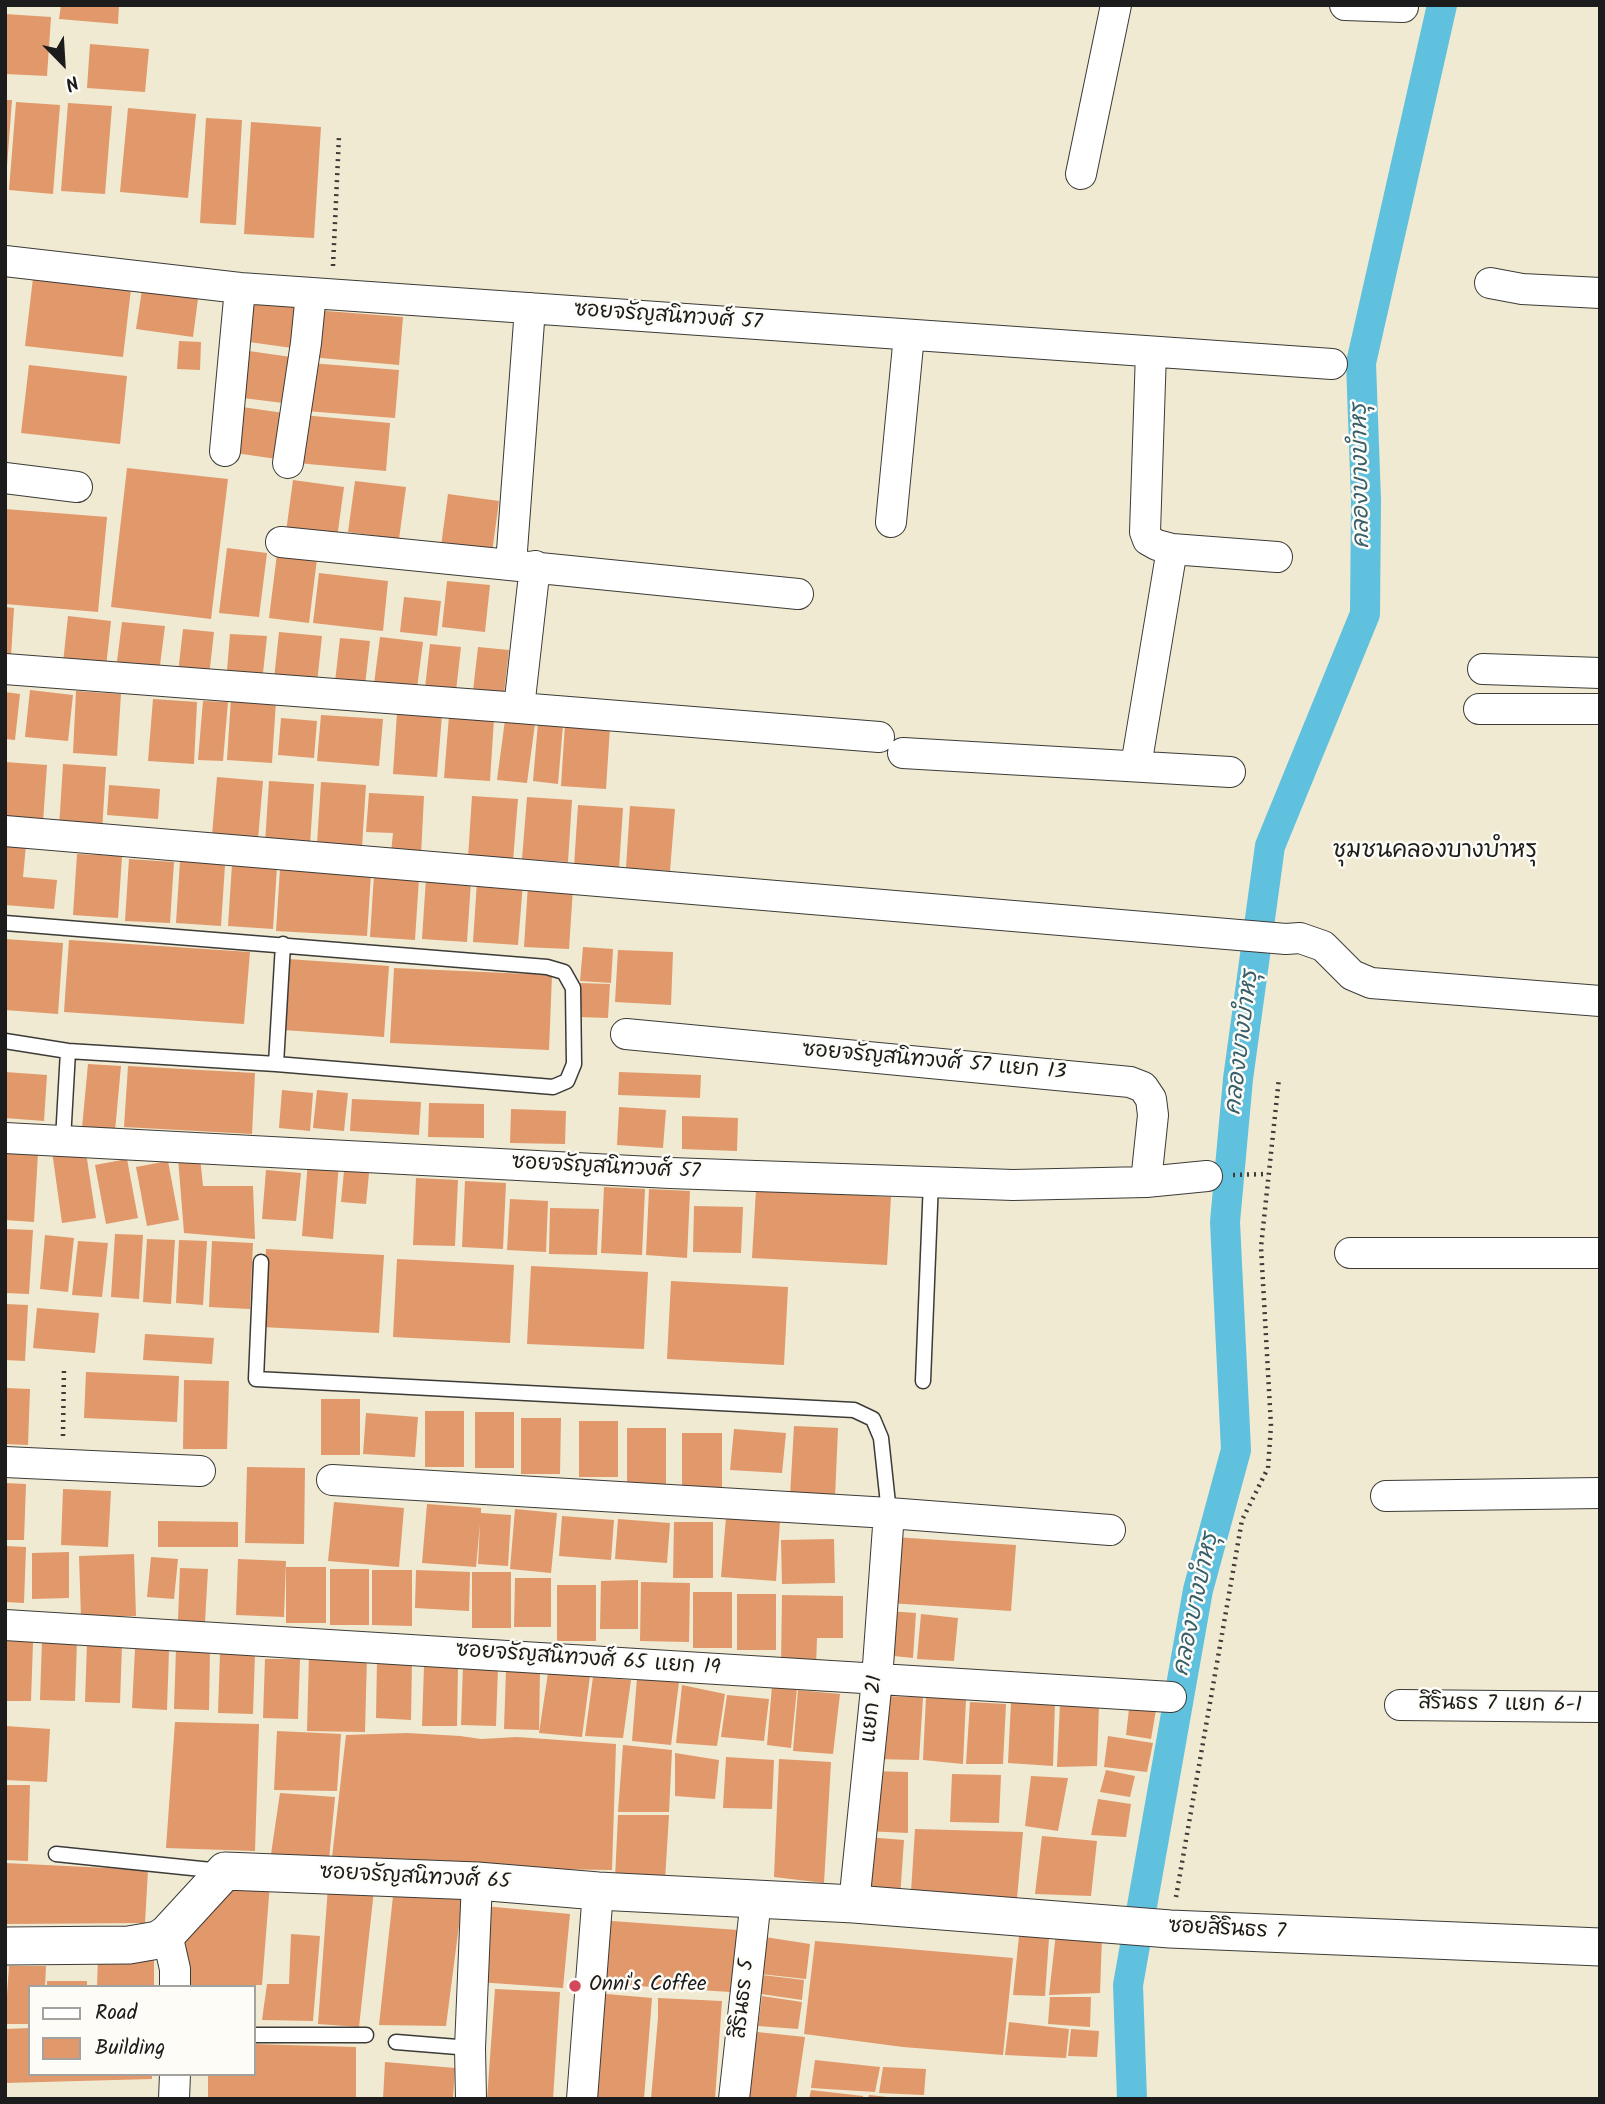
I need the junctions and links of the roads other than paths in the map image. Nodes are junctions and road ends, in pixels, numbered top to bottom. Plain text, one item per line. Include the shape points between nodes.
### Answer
1 (1116, 5) edge
2 (1345, 5) edge
3 (1403, 7) dead end
4 (1081, 174) dead end
5 (5, 261) edge
6 (1490, 283) dead end
7 (240, 288) junction
8 (1600, 293) edge
9 (321, 294) junction
10 (530, 309) junction
11 (909, 335) junction
12 (1151, 352) junction
13 (1332, 364) dead end
14 (225, 450) dead end
15 (288, 463) dead end
16 (5, 478) edge
17 (76, 487) dead end
18 (891, 522) dead end
19 (281, 542) dead end
20 (1172, 549) junction
21 (1277, 556) dead end
22 (523, 565) junction
23 (798, 594) dead end
24 (1483, 668) dead end
25 (5, 669) edge
26 (1600, 673) edge
27 (519, 708) junction
28 (1479, 709) dead end
29 (1600, 709) edge
30 (1136, 766) junction
31 (1230, 772) dead end
32 (5, 831) edge
33 (5, 923) edge
34 (283, 944) junction
35 (1600, 1001) edge
36 (626, 1034) dead end
37 (5, 1041) edge
38 (68, 1051) junction
39 (276, 1064) junction
40 (5, 1138) edge
41 (63, 1140) junction
42 (1207, 1176) dead end
43 (931, 1181) junction
44 (1146, 1182) junction
45 (1350, 1253) dead end
46 (1600, 1253) edge
47 (261, 1262) dead end
48 (923, 1381) dead end
49 (5, 1462) edge
50 (200, 1471) dead end
51 (332, 1480) dead end
52 (1600, 1493) edge
53 (1386, 1496) dead end
54 (889, 1513) junction
55 (1110, 1530) dead end
56 (5, 1625) edge
57 (877, 1679) junction
58 (1171, 1697) dead end
59 (1400, 1705) dead end
60 (1600, 1707) edge
61 (56, 1854) dead end
62 (225, 1871) junction
63 (477, 1881) junction
64 (598, 1891) junction
65 (756, 1899) junction
66 (854, 1904) junction
67 (167, 1934) junction
68 (5, 1946) edge
69 (1600, 1947) edge
70 (175, 1985) edge
71 (256, 2035) edge
72 (366, 2035) dead end
73 (396, 2042) dead end
74 (470, 2048) junction
75 (175, 2076) edge
76 (174, 2099) edge
77 (471, 2099) edge
78 (582, 2099) edge
79 (734, 2099) edge

1 - 4 street
2 - 3 street
5 - 7 street, ซอยจรัญสนิทวงศ์ 57
6 - 8 street
7 - 9 street, ซอยจรัญสนิทวงศ์ 57
7 - 14 street
9 - 10 street, ซอยจรัญสนิทวงศ์ 57
9 - 15 street via 306,344
10 - 11 street, ซอยจรัญสนิทวงศ์ 57
10 - 22 street
11 - 12 street, ซอยจรัญสนิทวงศ์ 57
11 - 18 street
12 - 13 street, ซอยจรัญสนิทวงศ์ 57
12 - 20 street via 1145,532 1148,540
16 - 17 street
19 - 22 street
20 - 21 street
20 - 30 street
22 - 23 street
22 - 27 street
24 - 26 street
25 - 27 street
27 - 30 street
28 - 29 street
30 - 31 street
32 - 35 street via 1300,938 1323,946 1352,975 1371,983
33 - 34 lane
34 - 39 lane
34 - 39 lane via 564,972 573,988 574,1064 567,1081 553,1087
36 - 44 street, ซอยจรัญสนิทวงศ์ 57 แยก 13 via 1130,1082 1143,1087 1152,1107
37 - 38 lane
38 - 39 lane
38 - 41 lane
40 - 41 street, ซอยจรัญสนิทวงศ์ 57
41 - 43 street, ซอยจรัญสนิทวงศ์ 57 via 670,1173
42 - 44 street, ซอยจรัญสนิทวงศ์ 57
43 - 44 street, ซอยจรัญสนิทวงศ์ 57 via 1013,1185
43 - 48 lane
45 - 46 street
47 - 54 lane via 256,1379 854,1410 873,1419 881,1438
49 - 50 street
51 - 54 street
52 - 53 street
54 - 55 street
54 - 57 street, แยก 21
56 - 57 street, ซอยจรัญสนิทวงศ์ 65 แยก 19
57 - 58 street, ซอยจรัญสนิทวงศ์ 65 แยก 19
57 - 66 street, แยก 21
59 - 60 street, สิรินธร 7 แยก 6-1
61 - 62 lane
62 - 63 street, ซอยจรัญสนิทวงศ์ 65
62 - 67 street
63 - 64 street, ซอยจรัญสนิทวงศ์ 65
63 - 74 street
64 - 65 street, ซอยจรัญสนิทวงศ์ 65
64 - 78 street
65 - 66 street, ซอยจรัญสนิทวงศ์ 65
65 - 79 street, สิรินธร 5
66 - 69 street, ซอยสิรินธร 7 via 1170,1929
67 - 68 street via 129,1945
67 - 70 street
71 - 72 lane
73 - 74 lane
74 - 77 street
75 - 76 street

